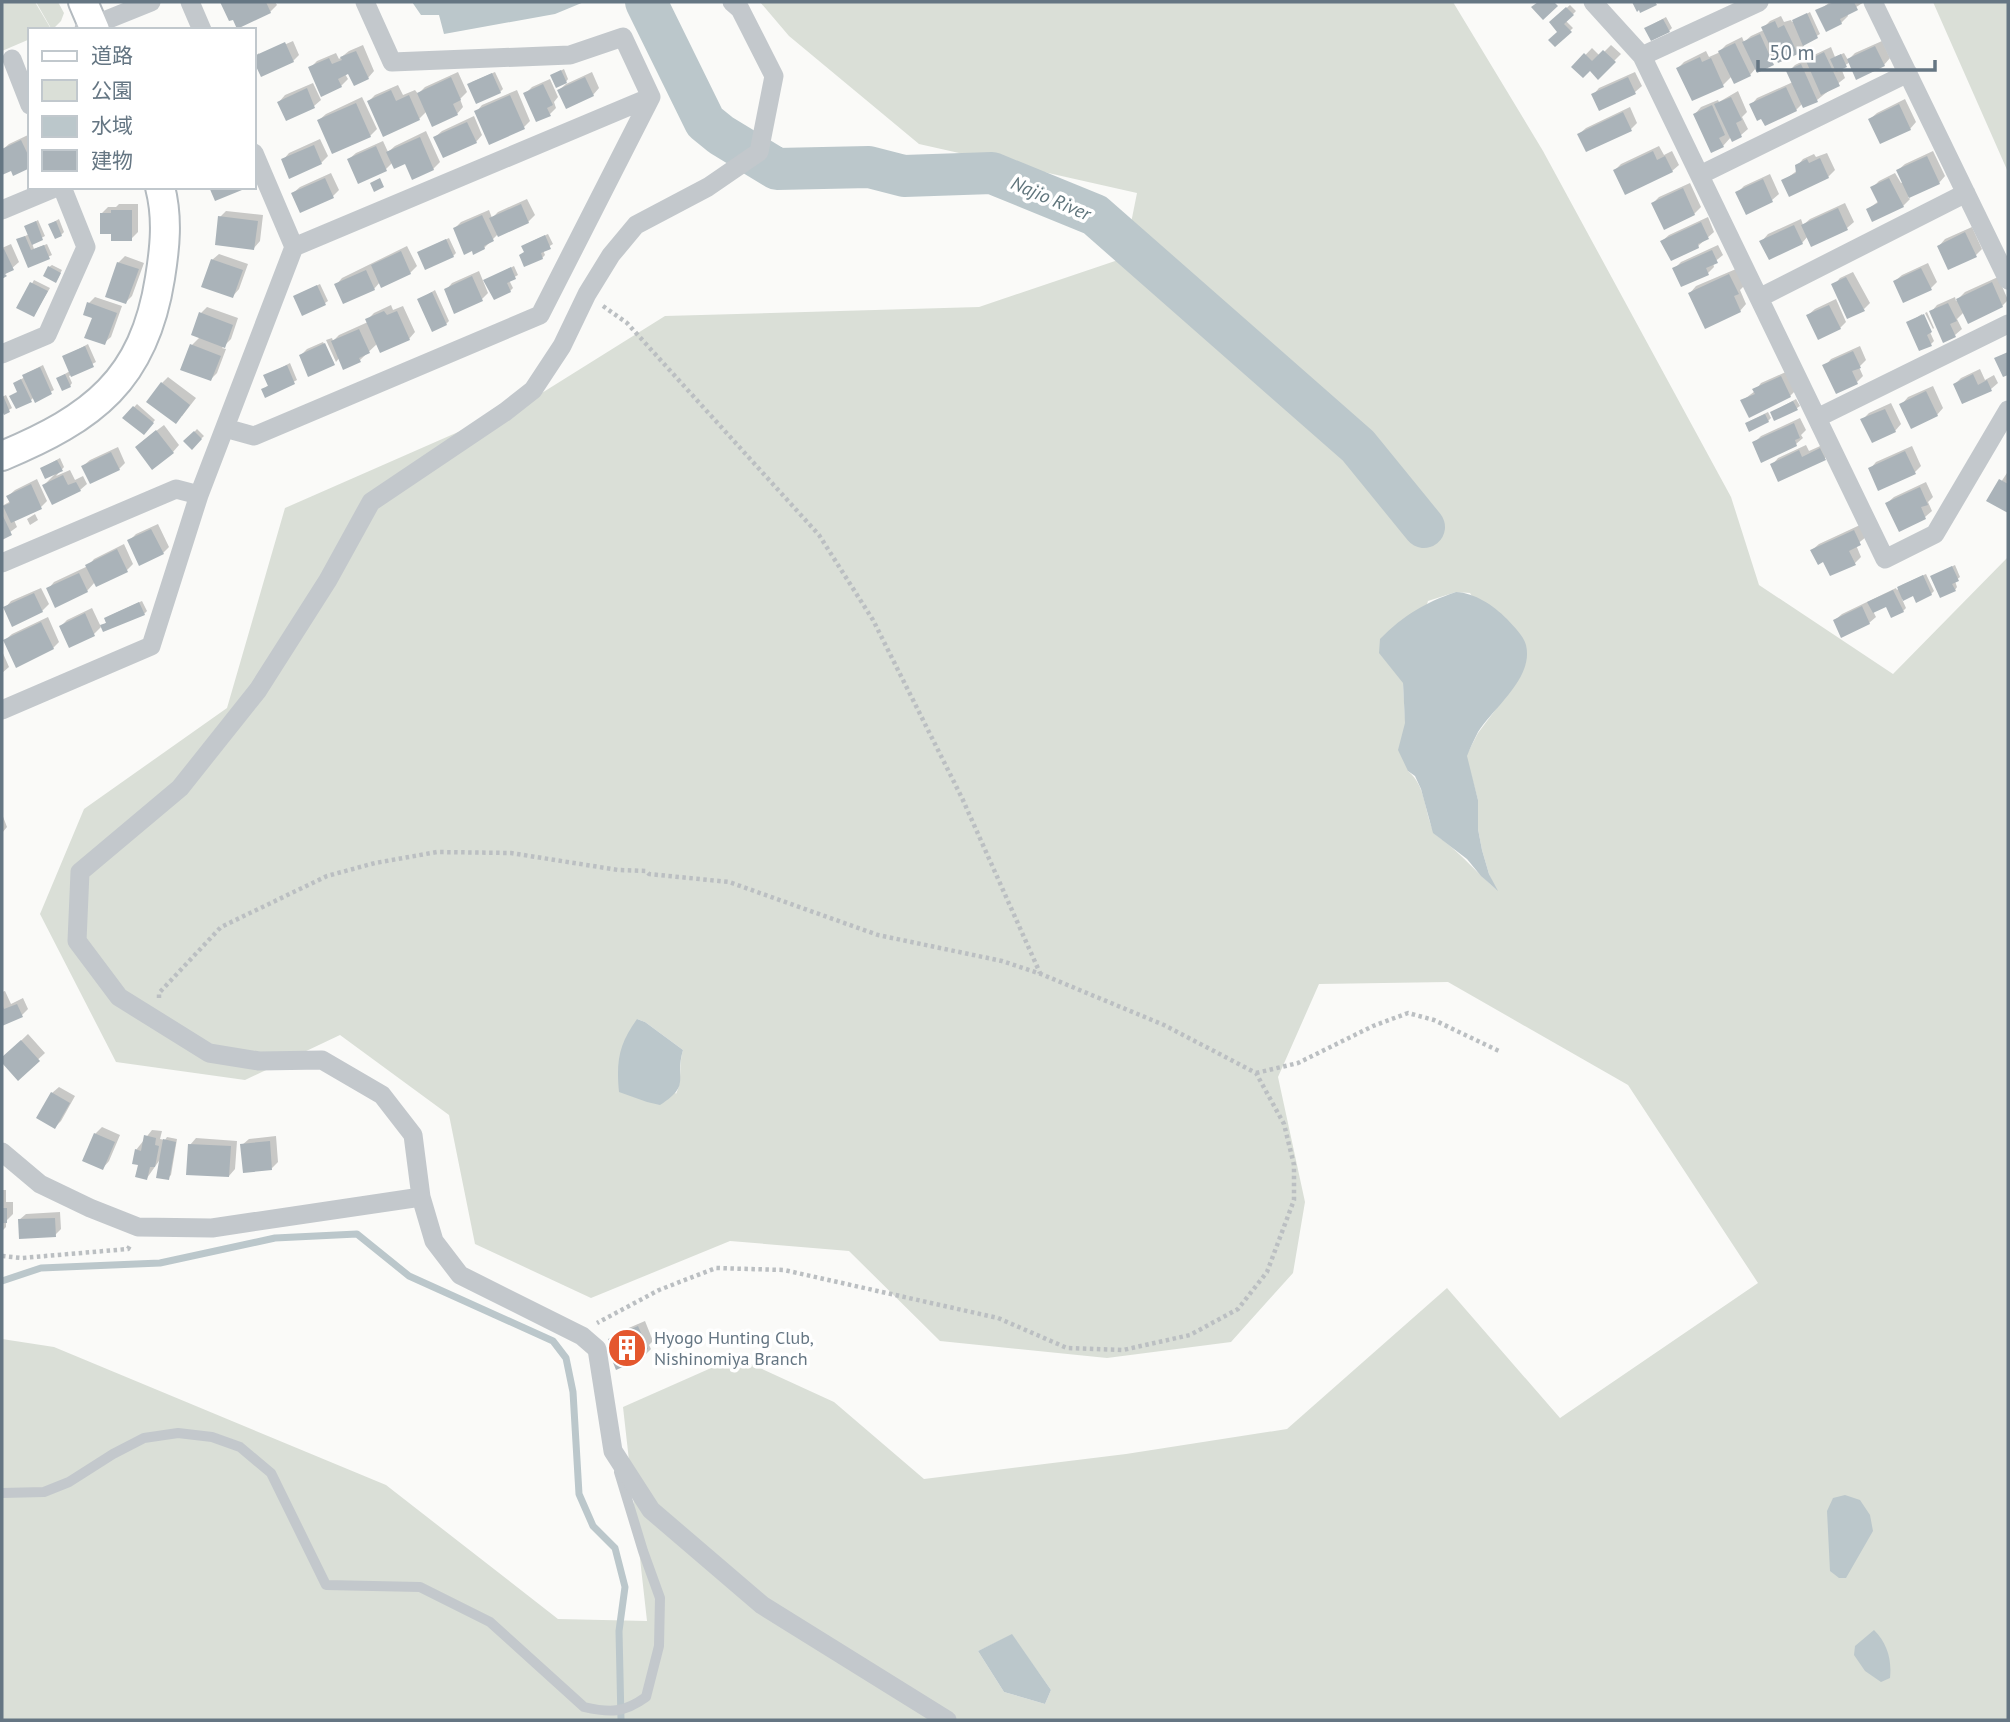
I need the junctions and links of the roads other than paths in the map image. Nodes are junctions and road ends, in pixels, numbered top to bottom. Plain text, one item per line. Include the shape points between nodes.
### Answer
1 (151, 2) edge
2 (190, 2) edge
3 (365, 2) edge
4 (732, 2) edge
5 (1593, 2) edge
6 (1759, 2) edge
7 (1873, 2) edge
8 (88, 22) edge
9 (201, 28) edge
10 (1642, 56) junction
11 (14, 58) edge
12 (1908, 73) junction
13 (651, 97) junction
14 (28, 99) edge
15 (256, 158) edge
16 (1700, 175) junction
17 (55, 189) edge
18 (61, 189) edge
19 (159, 189) edge
20 (1966, 193) junction
21 (2, 210) edge
22 (294, 247) junction
23 (2008, 280) edge
24 (1759, 298) junction
25 (2008, 324) edge
26 (2, 354) edge
27 (2008, 410) edge
28 (1817, 418) junction
29 (225, 428) junction
30 (2, 456) edge
31 (199, 495) junction
32 (2, 563) edge
33 (2, 710) edge
34 (3, 1156) edge
35 (421, 1197) junction
36 (613, 1451) junction
37 (2, 1493) edge
38 (947, 1720) edge

1 - 8 street
2 - 9 street
3 - 13 street via 392,61 570,55 623,37
4 - 35 street via 740,9 774,76 759,152 708,187 636,225 611,255 533,390 371,502 258,690 180,788 80,872 77,941 120,997 209,1053 259,1061 322,1059 382,1095 413,1135
5 - 10 street
6 - 10 street
7 - 12 street
10 - 16 street
11 - 14 street
12 - 16 street
12 - 20 street
13 - 22 street
13 - 29 street via 540,315 254,436
15 - 22 street
16 - 24 street
17 - 21 street
18 - 26 street via 86,247 47,335
19 - 30 street via 166,224 162,263 153,314 140,349 121,379 90,408 60,430
20 - 23 street
20 - 24 street
22 - 29 street
24 - 28 street
25 - 28 street
27 - 28 street via 1935,534 1885,559
29 - 31 street
31 - 32 street via 176,489
31 - 33 street via 151,646
34 - 35 street via 40,1184 138,1227 212,1228
35 - 36 street via 434,1241 460,1275 582,1336 597,1349
36 - 37 lane via 660,1598 659,1646 646,1698 632,1708 605,1712 584,1707 490,1622 420,1587 326,1585 271,1473 240,1447 212,1437 177,1433 144,1438 44,1492
36 - 38 street via 651,1510 762,1605

